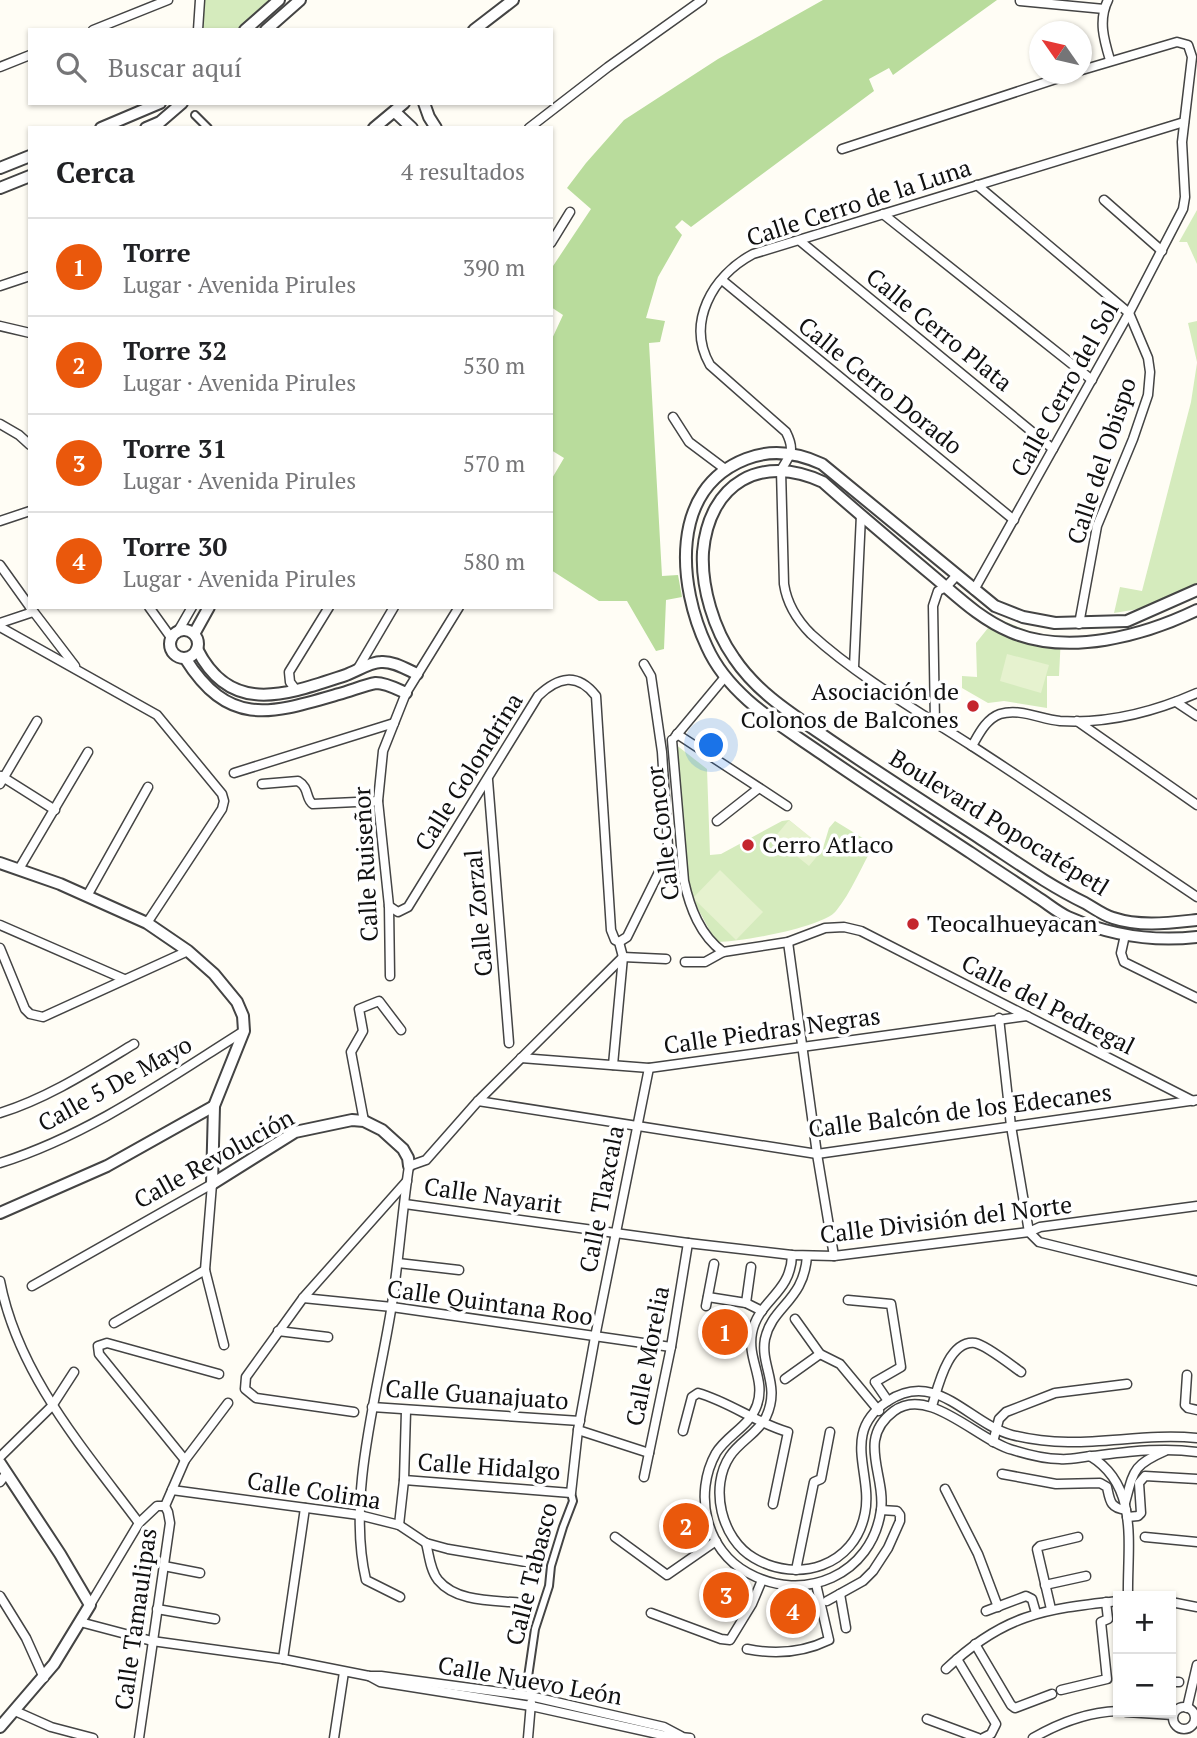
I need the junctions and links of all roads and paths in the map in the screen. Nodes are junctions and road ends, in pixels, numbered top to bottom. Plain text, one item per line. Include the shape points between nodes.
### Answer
1 (167, 0) edge
2 (200, 0) edge
3 (279, 0) edge
4 (300, 0) edge
5 (513, 0) edge
6 (702, 0) edge
7 (1108, 0) edge
8 (1020, 1) edge
9 (1104, 9) junction
10 (98, 28) edge
11 (198, 28) edge
12 (248, 28) edge
13 (268, 28) edge
14 (477, 28) edge
15 (28, 56) edge
16 (1110, 60) junction
17 (1092, 66) edge
18 (0, 67) edge
19 (1040, 84) edge
20 (155, 105) edge
21 (160, 105) edge
22 (180, 105) edge
23 (402, 105) edge
24 (425, 105) edge
25 (396, 112) junction
26 (195, 115) dead end
27 (162, 120) junction
28 (1184, 122) junction
29 (106, 126) edge
30 (150, 126) edge
31 (206, 126) edge
32 (377, 126) edge
33 (410, 126) edge
34 (435, 126) edge
35 (532, 126) edge
36 (842, 149) dead end
37 (24, 158) edge
38 (0, 168) edge
39 (28, 177) edge
40 (977, 186) junction
41 (0, 188) edge
42 (1104, 200) dead end
43 (570, 212) dead end
44 (883, 214) junction
45 (553, 240) edge
46 (800, 241) junction
47 (1163, 251) junction
48 (28, 277) edge
49 (722, 280) junction
50 (0, 286) edge
51 (1129, 313) junction
52 (0, 326) edge
53 (28, 333) edge
54 (1092, 380) junction
55 (673, 417) dead end
56 (0, 424) edge
57 (28, 443) edge
58 (1054, 449) junction
59 (791, 454) junction
60 (725, 469) junction
61 (781, 470) junction
62 (28, 512) edge
63 (861, 515) junction
64 (1014, 520) junction
65 (0, 521) edge
66 (0, 565) edge
67 (956, 576) junction
68 (946, 587) junction
69 (974, 590) junction
70 (1197, 590) edge
71 (28, 605) edge
72 (993, 605) junction
73 (31, 609) edge
74 (151, 609) edge
75 (191, 609) edge
76 (208, 609) edge
77 (328, 609) edge
78 (393, 609) edge
79 (458, 609) edge
80 (1197, 610) edge
81 (985, 618) junction
82 (1079, 624) junction
83 (0, 625) edge
84 (194, 635) junction
85 (174, 636) junction
86 (197, 649) junction
87 (733, 656) junction
88 (185, 658) junction
89 (644, 664) dead end
90 (717, 664) junction
91 (854, 667) junction
92 (358, 670) junction
93 (79, 671) junction
94 (417, 674) junction
95 (725, 677) junction
96 (296, 690) junction
97 (406, 693) junction
98 (1197, 693) edge
99 (776, 702) junction
100 (1176, 702) junction
101 (765, 715) junction
102 (1197, 716) edge
103 (37, 721) dead end
104 (1077, 721) junction
105 (394, 723) junction
106 (935, 723) junction
107 (675, 737) junction
108 (972, 746) junction
109 (88, 752) dead end
110 (662, 752) junction
111 (234, 773) dead end
112 (1, 779) edge
113 (488, 780) junction
114 (262, 784) dead end
115 (148, 787) dead end
116 (759, 788) junction
117 (379, 801) junction
118 (1197, 805) edge
119 (787, 806) dead end
120 (55, 810) junction
121 (717, 821) dead end
122 (0, 863) edge
123 (19, 869) junction
124 (87, 896) junction
125 (1197, 897) edge
126 (389, 906) junction
127 (1197, 920) edge
128 (147, 923) junction
129 (0, 925) edge
130 (1125, 935) junction
131 (1197, 937) edge
132 (620, 942) junction
133 (788, 942) junction
134 (0, 948) edge
135 (188, 951) junction
136 (723, 951) junction
137 (623, 957) junction
138 (666, 959) dead end
139 (685, 962) dead end
140 (390, 976) dead end
141 (124, 979) junction
142 (1197, 998) edge
143 (1027, 1016) junction
144 (999, 1018) junction
145 (401, 1030) dead end
146 (244, 1031) junction
147 (509, 1043) dead end
148 (134, 1044) dead end
149 (804, 1047) junction
150 (521, 1058) junction
151 (613, 1065) junction
152 (649, 1068) junction
153 (478, 1101) junction
154 (1195, 1101) edge
155 (214, 1106) junction
156 (0, 1114) edge
157 (364, 1121) junction
158 (1011, 1126) junction
159 (636, 1127) junction
160 (817, 1154) junction
161 (0, 1163) edge
162 (409, 1166) junction
163 (407, 1181) junction
164 (212, 1184) junction
165 (405, 1204) junction
166 (1197, 1206) edge
167 (0, 1213) edge
168 (616, 1232) junction
169 (1028, 1233) junction
170 (688, 1243) junction
171 (792, 1255) junction
172 (807, 1256) junction
173 (834, 1256) junction
174 (398, 1263) junction
175 (714, 1264) dead end
176 (751, 1267) dead end
177 (205, 1269) junction
178 (459, 1270) dead end
179 (0, 1281) edge
180 (1197, 1281) edge
181 (32, 1286) dead end
182 (780, 1290) junction
183 (303, 1298) junction
184 (792, 1299) junction
185 (848, 1300) dead end
186 (746, 1303) junction
187 (392, 1307) junction
188 (762, 1311) junction
189 (795, 1319) dead end
190 (114, 1323) dead end
191 (278, 1331) junction
192 (328, 1337) dead end
193 (594, 1337) junction
194 (224, 1345) dead end
195 (671, 1347) junction
196 (820, 1354) junction
197 (74, 1372) dead end
198 (1021, 1372) dead end
199 (219, 1374) dead end
200 (1187, 1375) dead end
201 (785, 1379) dead end
202 (1127, 1384) dead end
203 (936, 1393) junction
204 (888, 1401) junction
205 (228, 1403) dead end
206 (52, 1406) junction
207 (932, 1406) junction
208 (372, 1407) junction
209 (878, 1409) junction
210 (1197, 1410) edge
211 (406, 1411) junction
212 (354, 1412) dead end
213 (750, 1417) junction
214 (885, 1419) junction
215 (762, 1423) junction
216 (579, 1426) junction
217 (997, 1429) junction
218 (683, 1431) dead end
219 (830, 1432) dead end
220 (1197, 1438) edge
221 (993, 1442) junction
222 (1172, 1448) junction
223 (1197, 1452) edge
224 (649, 1453) junction
225 (1090, 1456) junction
226 (0, 1457) edge
227 (185, 1460) junction
228 (0, 1463) edge
229 (1002, 1474) dead end
230 (644, 1477) dead end
231 (3, 1478) edge
232 (1197, 1479) edge
233 (404, 1480) junction
234 (946, 1489) dead end
235 (172, 1490) junction
236 (571, 1493) junction
237 (774, 1504) dead end
238 (165, 1506) junction
239 (305, 1508) junction
240 (881, 1510) junction
241 (1126, 1510) junction
242 (359, 1515) junction
243 (139, 1523) junction
244 (399, 1525) junction
245 (615, 1537) dead end
246 (1077, 1537) dead end
247 (1145, 1537) dead end
248 (716, 1541) junction
249 (1197, 1542) edge
250 (425, 1543) junction
251 (526, 1562) dead end
252 (164, 1566) junction
253 (779, 1569) junction
254 (796, 1570) junction
255 (200, 1573) dead end
256 (1086, 1576) dead end
257 (762, 1580) junction
258 (775, 1584) junction
259 (816, 1584) junction
260 (1045, 1585) junction
261 (1128, 1591) edge
262 (840, 1594) junction
263 (0, 1596) edge
264 (400, 1597) dead end
265 (827, 1601) dead end
266 (1113, 1601) edge
267 (522, 1602) dead end
268 (1106, 1602) junction
269 (1176, 1603) edge
270 (90, 1605) junction
271 (998, 1606) junction
272 (1197, 1607) edge
273 (157, 1609) junction
274 (1051, 1609) junction
275 (986, 1611) dead end
276 (651, 1613) dead end
277 (1036, 1613) junction
278 (215, 1619) dead end
279 (80, 1622) junction
280 (846, 1628) dead end
281 (152, 1641) junction
282 (975, 1644) junction
283 (747, 1649) dead end
284 (283, 1659) junction
285 (957, 1659) junction
286 (1197, 1665) edge
287 (946, 1669) dead end
288 (344, 1672) junction
289 (44, 1678) junction
290 (1061, 1690) dead end
291 (1052, 1694) dead end
292 (531, 1701) junction
293 (1187, 1707) junction
294 (15, 1711) junction
295 (1113, 1712) edge
296 (1176, 1712) edge
297 (1173, 1717) edge
298 (927, 1720) dead end
299 (0, 1727) edge
300 (1195, 1727) edge
301 (1179, 1734) edge
302 (685, 1737) edge
303 (93, 1738) edge
304 (139, 1738) edge
305 (334, 1738) edge
306 (528, 1738) edge
307 (980, 1738) edge
308 (1033, 1738) edge

1 - 10 street
2 - 11 street
3 - 12 street
4 - 13 street
5 - 14 street
6 - 35 street
7 - 9 street
8 - 9 street
9 - 16 street via 1103,36
15 - 18 street
16 - 17 street
16 - 28 street via 1177,42 1188,45 1192,57
19 - 36 street
20 - 29 street
21 - 27 street
22 - 27 street
23 - 25 street
24 - 34 street
25 - 32 street
25 - 33 street
26 - 31 street
27 - 30 street
28 - 40 street, Calle Cerro de la Luna
28 - 47 street, Calle Cerro del Sol via 1185,204
37 - 38 street
37 - 39 street
39 - 41 street
40 - 44 street, Calle Cerro de la Luna
40 - 51 street
42 - 47 street
43 - 45 street
44 - 46 street, Calle Cerro de la Luna
44 - 54 street
46 - 49 street, Calle Cerro de la Luna via 752,254
46 - 58 street, Calle Cerro Plata
47 - 51 street, Calle Cerro del Sol
48 - 50 street
49 - 59 street, Calle Cerro de la Luna via 712,291 701,320 703,353 710,365 786,432
49 - 64 street, Calle Cerro Dorado
51 - 54 street, Calle Cerro del Sol
51 - 82 street, Calle del Obispo via 1148,358 1148,394 1097,526
52 - 53 street
54 - 58 street, Calle Cerro del Sol
55 - 60 street via 689,442
56 - 57 street
58 - 64 street, Calle Cerro del Sol
59 - 60 street, Boulevard Popocatépetl via 768,453
59 - 61 street
59 - 67 street, Boulevard Popocatépetl via 822,464
60 - 90 street, Boulevard Popocatépetl via 699,499 685,548 693,609
61 - 63 street, Boulevard Popocatépetl via 823,482
61 - 87 street, Boulevard Popocatépetl via 736,484 719,502 706,534 706,590
61 - 91 street via 786,598 811,634
62 - 65 street
63 - 68 street, Boulevard Popocatépetl
63 - 91 street
64 - 69 street, Calle Cerro del Sol
66 - 71 street
67 - 68 street
67 - 69 street, Boulevard Popocatépetl
68 - 81 street, Boulevard Popocatépetl
68 - 106 street via 938,591 933,606
69 - 72 street, Boulevard Popocatépetl
70 - 82 street, Boulevard Popocatépetl via 1127,621
72 - 81 street
72 - 82 street, Boulevard Popocatépetl via 1023,617
73 - 83 street
73 - 93 street
74 - 85 street
75 - 85 street
76 - 84 street
77 - 96 street via 289,672
78 - 92 street
79 - 94 street, Calle Ruiseñor
80 - 81 street, Boulevard Popocatépetl via 1166,625 1094,643 1012,633
83 - 93 street
84 - 85 street via 186,631
84 - 86 street
85 - 88 street via 172,649
86 - 88 street
86 - 96 street via 220,680 245,694
87 - 90 street via 725,656
87 - 99 street, Boulevard Popocatépetl
88 - 97 street via 217,697 262,712 377,683
89 - 110 street via 651,676
90 - 95 street, Boulevard Popocatépetl
91 - 106 street
92 - 94 street via 380,662
92 - 96 street
93 - 128 street via 157,715 224,801
94 - 97 street, Calle Ruiseñor
95 - 101 street, Boulevard Popocatépetl
95 - 107 street
97 - 105 street, Calle Ruiseñor
98 - 100 street
99 - 101 street
99 - 127 street, Boulevard Popocatépetl via 1073,898 1113,918 1137,923
100 - 102 street
100 - 104 street via 1101,720
101 - 130 street, Boulevard Popocatépetl via 1067,917
103 - 112 street
104 - 108 street via 1000,715 990,719
104 - 118 street
105 - 111 street
105 - 117 street, Calle Ruiseñor via 383,751
106 - 108 street
107 - 110 street
107 - 116 street
107 - 136 street, Calle Concor via 687,897 705,934
108 - 125 street
109 - 120 street
110 - 132 street via 668,852 627,937
112 - 120 street
113 - 126 street, Calle Golondrina via 408,907 398,912
113 - 132 street, Calle Golondrina via 545,689 574,680 590,688 596,696 611,930
113 - 147 street, Calle Zorzal
114 - 117 street via 299,781 310,803
115 - 124 street
116 - 119 street
116 - 121 street
117 - 126 street, Calle Ruiseñor
120 - 123 street
122 - 123 street
123 - 124 street
124 - 128 street
126 - 140 street, Calle Ruiseñor
128 - 135 street
129 - 141 street
130 - 131 street, Boulevard Popocatépetl via 1169,940
130 - 142 street via 1124,962
132 - 137 street, Calle Golondrina
133 - 136 street, Calle del Pedregal
133 - 143 street, Calle del Pedregal via 825,929 861,931
133 - 149 street
134 - 141 street via 25,1009 36,1016 43,1017
135 - 141 street
135 - 146 street via 237,1002
136 - 139 street, Calle del Pedregal via 705,962
137 - 138 street
137 - 150 street
137 - 151 street, Calle Golondrina
143 - 144 street, Calle Piedras Negras
143 - 154 street, Calle del Pedregal
144 - 149 street, Calle Piedras Negras
144 - 158 street
145 - 157 street via 379,1001 359,1009 363,1031 351,1052
146 - 155 street
146 - 161 street, Calle 5 De Mayo via 89,1126
148 - 156 street via 84,1075
149 - 152 street, Calle Piedras Negras
149 - 160 street
150 - 151 street, Calle Piedras Negras
150 - 153 street
151 - 152 street, Calle Piedras Negras
152 - 159 street, Calle Tlaxcala
153 - 159 street, Calle Balcón de los Edecanes
153 - 162 street via 426,1160
154 - 158 street, Calle Balcón de los Edecanes
155 - 164 street
155 - 167 street via 107,1166
157 - 162 street via 403,1149
157 - 164 street, Calle Revolución via 295,1132
158 - 160 street, Calle Balcón de los Edecanes
158 - 169 street
159 - 160 street, Calle Balcón de los Edecanes
159 - 168 street, Calle Tlaxcala
160 - 173 street
162 - 163 street
163 - 165 street
163 - 183 street
164 - 177 street
164 - 181 street, Calle Revolución
165 - 168 street, Calle Nayarit
165 - 174 street
166 - 169 street, Calle División del Norte via 1040,1227
168 - 170 street, Calle División del Norte
168 - 193 street, Calle Tlaxcala
169 - 173 street, Calle División del Norte
169 - 180 street via 1039,1242
170 - 171 street, Calle División del Norte
170 - 195 street, Calle Morelia
171 - 172 street, Calle División del Norte
171 - 182 street via 792,1270
172 - 173 street, Calle División del Norte
172 - 184 street via 806,1273
174 - 178 street
174 - 187 street
175 - 186 street via 707,1301
176 - 186 street
177 - 190 street
177 - 194 street
179 - 206 street via 12,1326
182 - 184 street
182 - 188 street
183 - 187 street, Calle Quintana Roo
183 - 191 street
184 - 215 street via 772,1322 764,1342 772,1383
185 - 204 street via 891,1304 901,1367 875,1382
186 - 188 street
187 - 193 street, Calle Quintana Roo
187 - 208 street
188 - 213 street via 752,1330 751,1357 760,1386
189 - 196 street
191 - 192 street
191 - 212 street via 246,1377 245,1389 256,1398
193 - 195 street, Calle Quintana Roo
193 - 216 street, Calle Tabasco
195 - 224 street, Calle Morelia
196 - 201 street
196 - 209 street via 840,1364
197 - 206 street
198 - 203 street via 980,1345 965,1344 955,1350
199 - 227 street via 107,1343 98,1346 99,1354
200 - 210 street via 1185,1405
202 - 217 street via 1055,1393 1003,1413
203 - 204 street via 912,1390
203 - 207 street
203 - 217 street
204 - 209 street
205 - 227 street
206 - 226 street
206 - 243 street
207 - 214 street via 909,1404
207 - 221 street
208 - 211 street, Calle Guanajuato
208 - 242 street
209 - 214 street
209 - 254 street via 864,1431 861,1448 867,1500 862,1527 838,1558 818,1569
211 - 216 street, Calle Guanajuato
211 - 233 street
213 - 215 street
213 - 218 street via 698,1393 692,1397
213 - 248 street via 723,1443 708,1474 705,1513
214 - 240 street via 874,1450
215 - 237 street via 788,1432
215 - 253 street via 737,1447 724,1468 720,1506 742,1550
216 - 224 street, Calle Guanajuato
216 - 236 street, Calle Tabasco
217 - 220 street via 1064,1443
217 - 221 street
219 - 254 street via 821,1479 814,1482
221 - 225 street via 1042,1458
222 - 223 street
222 - 225 street
222 - 241 street via 1136,1469
224 - 230 street, Calle Morelia
225 - 241 street via 1114,1475
227 - 235 street
228 - 231 street
229 - 241 street via 1056,1484 1100,1483 1107,1487 1110,1503
231 - 270 street via 60,1554
232 - 241 street via 1145,1476 1139,1483 1141,1513 1138,1516
233 - 236 street, Calle Hidalgo
233 - 244 street
234 - 271 street
235 - 238 street
235 - 239 street, Calle Colima
236 - 292 street, Calle Tabasco via 573,1502 534,1629 528,1677
238 - 243 street via 157,1506
238 - 252 street, Calle Tamaulipas via 170,1523
239 - 242 street, Calle Colima
239 - 284 street
240 - 259 street via 873,1537 859,1559 842,1573
240 - 262 street via 900,1515 888,1548 873,1572
241 - 261 street
242 - 244 street, Calle Colima
242 - 264 street via 366,1580
243 - 270 street
244 - 250 street, Calle Colima
245 - 248 street via 667,1575
246 - 260 street via 1037,1549
247 - 249 street
248 - 257 street via 732,1562
250 - 251 street, Calle Colima
250 - 267 street via 434,1573 450,1590 467,1597
252 - 255 street
252 - 273 street, Calle Tamaulipas
253 - 254 street
253 - 258 street
256 - 260 street
257 - 258 street
257 - 276 street via 730,1640
258 - 259 street
259 - 283 street via 829,1640 790,1653
260 - 274 street
262 - 265 street
262 - 280 street
263 - 289 street
266 - 268 street
268 - 274 street
268 - 290 street via 1108,1619 1101,1622 1107,1679
269 - 272 street
270 - 279 street
271 - 275 street
271 - 277 street via 1026,1596 1032,1599
273 - 278 street
273 - 281 street, Calle Tamaulipas
274 - 277 street
277 - 282 street
279 - 281 street, Calle Nuevo León
279 - 289 street
281 - 284 street, Calle Nuevo León
281 - 304 street, Calle Tamaulipas
282 - 285 street
282 - 291 street via 1015,1708
284 - 288 street, Calle Nuevo León
285 - 287 street
285 - 307 street via 996,1724 991,1734
286 - 293 street
288 - 292 street, Calle Nuevo León via 380,1682
288 - 305 street
289 - 294 street
292 - 302 street, Calle Nuevo León
292 - 306 street, Calle Tabasco
293 - 296 street
293 - 300 street via 1194,1713
294 - 299 street
294 - 303 street
295 - 308 street via 1084,1716
297 - 301 street
298 - 307 street
300 - 301 street

